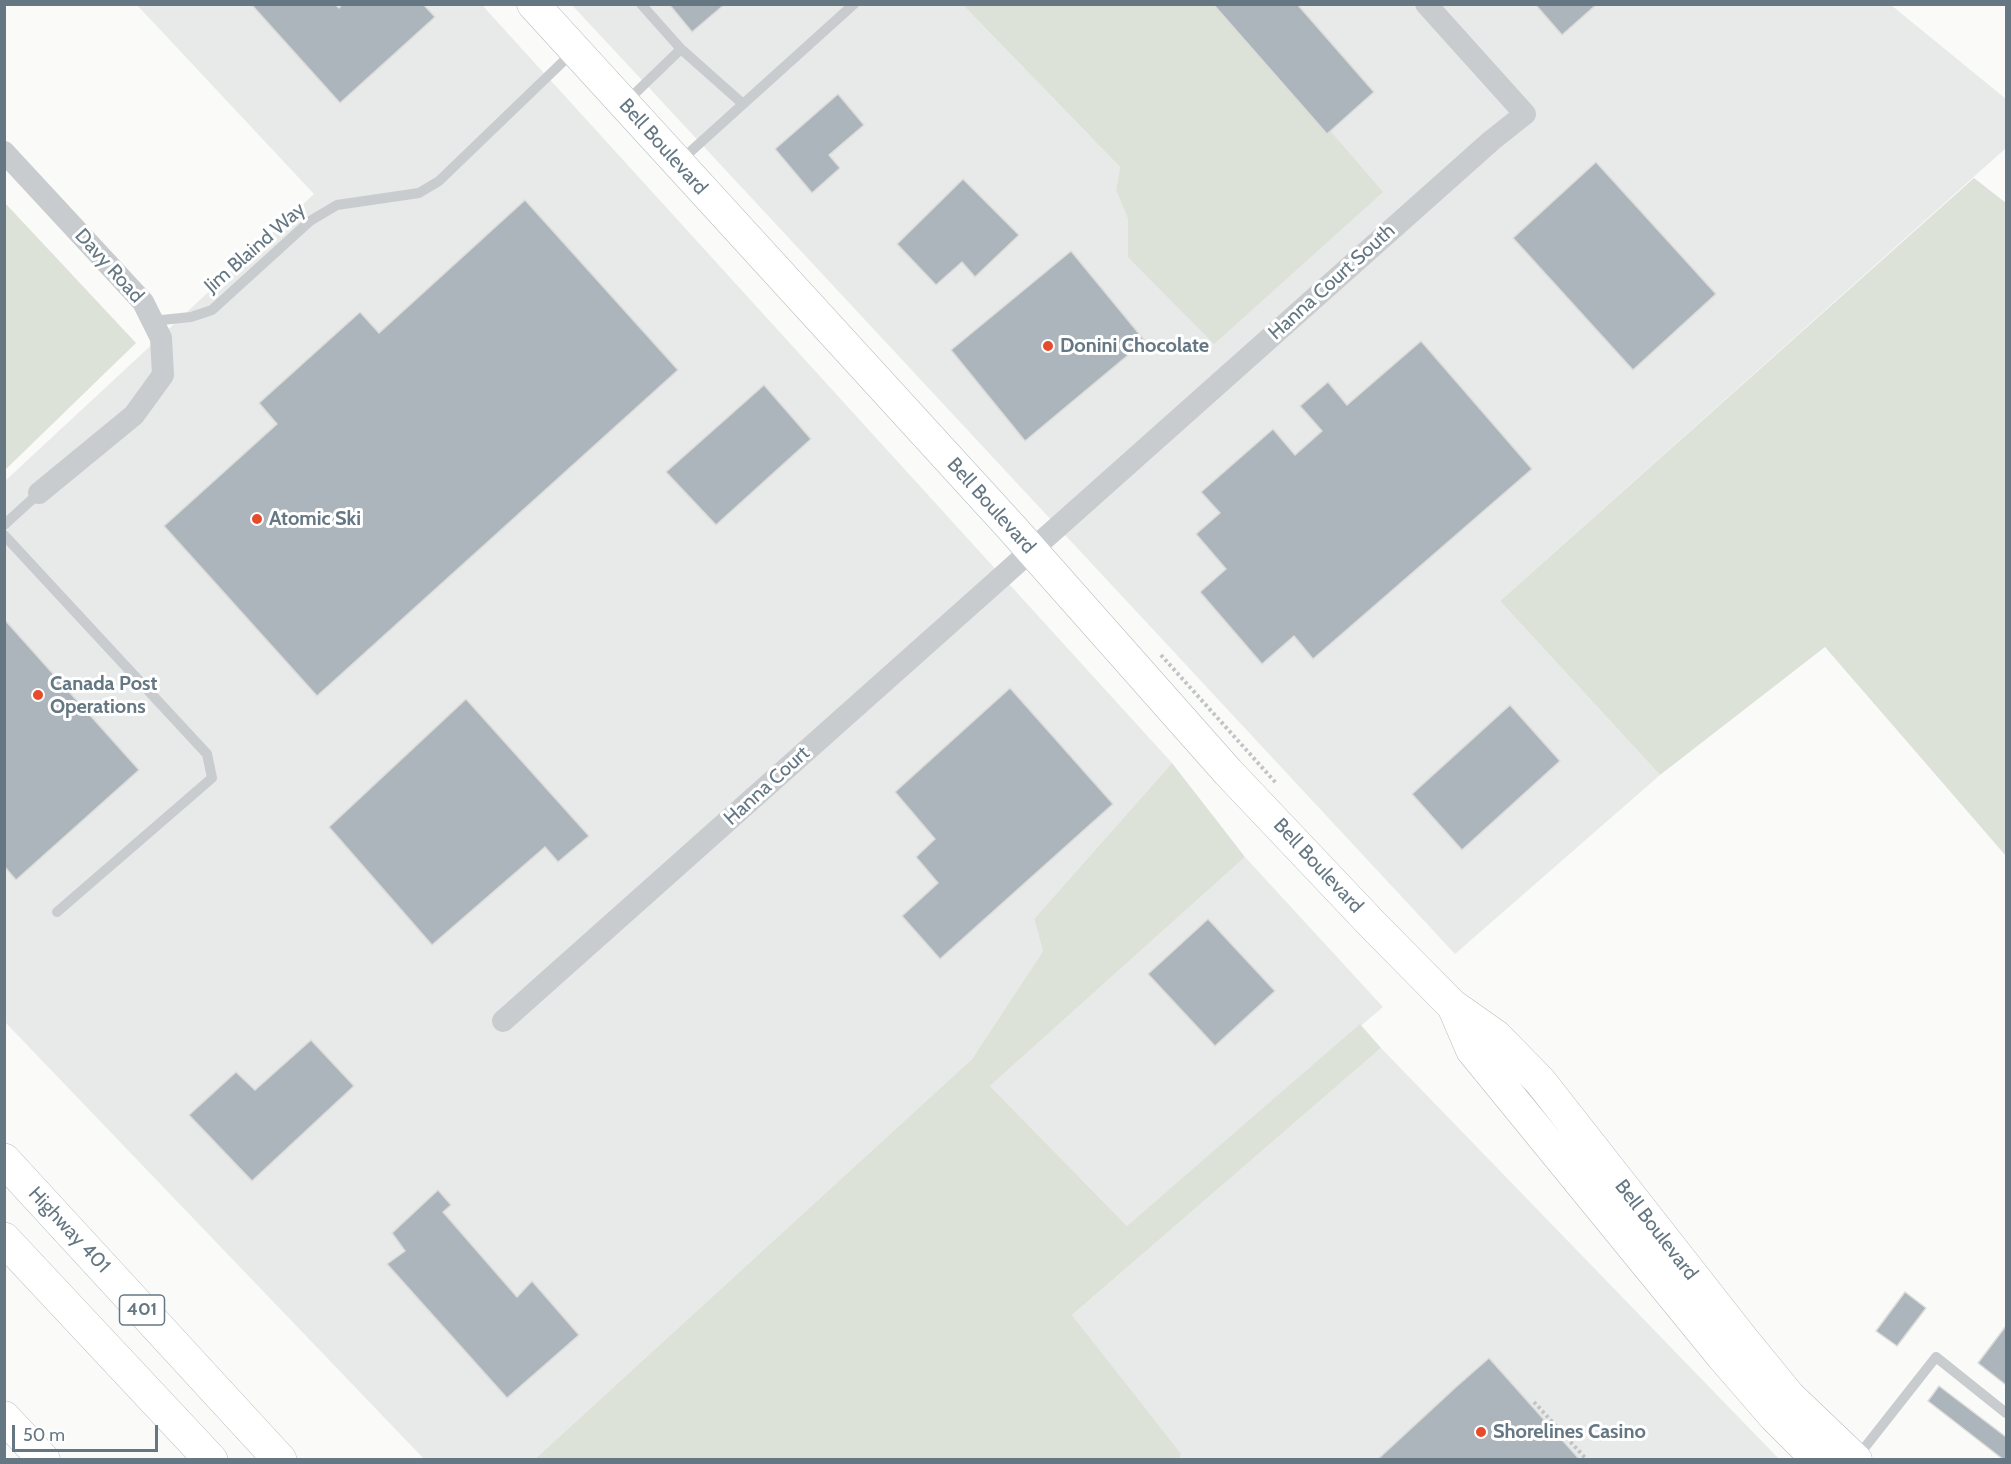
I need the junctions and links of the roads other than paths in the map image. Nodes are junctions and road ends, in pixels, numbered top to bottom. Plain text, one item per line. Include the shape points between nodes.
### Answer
1 (533, 4) edge
2 (641, 4) edge
3 (854, 4) edge
4 (1426, 4) edge
5 (576, 50) junction
6 (681, 50) junction
7 (623, 104) junction
8 (743, 104) junction
9 (4, 152) edge
10 (678, 163) junction
11 (152, 321) junction
12 (39, 493) joint
13 (4, 525) edge
14 (4, 535) edge
15 (1031, 550) junction
16 (57, 912) dead end
17 (1452, 1005) junction
18 (503, 1021) dead end
19 (4, 1160) edge
20 (4, 1239) edge
21 (2007, 1413) edge
22 (4, 1417) edge
23 (1856, 1459) edge
24 (44, 1460) edge
25 (211, 1460) edge
26 (280, 1460) edge
27 (1818, 1460) edge

1 - 5 main road, Bell Boulevard
2 - 6 lane
3 - 8 lane
4 - 15 street, Hanna Court South via 1525,114
5 - 7 main road, Bell Boulevard
5 - 11 lane, Jim Blaind Way via 440,180 419,193 337,205 310,221 212,310 191,317
6 - 7 lane
6 - 8 lane
7 - 10 main road, Bell Boulevard
8 - 10 lane
9 - 11 street, Davy Road via 143,302
10 - 15 main road, Bell Boulevard
11 - 12 street, Davy Road via 161,338 163,375 134,415
12 - 13 lane
14 - 16 lane via 207,754 212,778
15 - 17 main road, Bell Boulevard via 1228,772
15 - 18 street, Hanna Court
17 - 23 main road, Bell Boulevard via 1496,1036 1540,1081 1789,1396
17 - 27 main road, Bell Boulevard via 1472,1050 1722,1356
19 - 26 highway, Highway 401 / 401
20 - 25 highway, 401
21 - 23 lane via 1936,1357
22 - 24 main road

